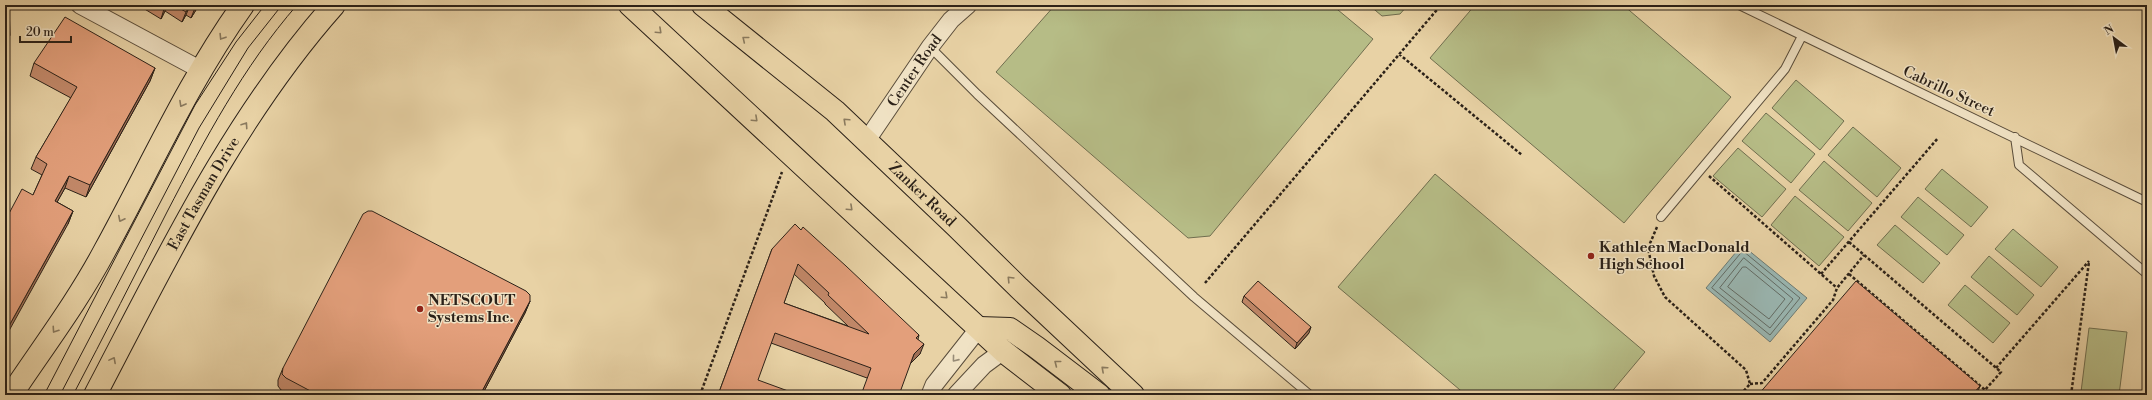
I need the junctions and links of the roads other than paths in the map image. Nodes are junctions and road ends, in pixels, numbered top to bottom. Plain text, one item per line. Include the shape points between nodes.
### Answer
1 (80, 5) edge
2 (243, 5) edge
3 (334, 5) edge
4 (630, 5) edge
5 (703, 5) edge
6 (968, 5) edge
7 (1739, 5) edge
8 (1802, 36) junction
9 (930, 47) junction
10 (201, 70) junction
11 (2015, 137) junction
12 (867, 140) junction
13 (2147, 202) edge
14 (1661, 217) road end
15 (2147, 274) edge
16 (979, 328) junction
17 (1003, 351) junction
18 (11, 395) edge
19 (95, 395) edge
20 (930, 395) edge
21 (956, 395) edge
22 (1060, 395) edge
23 (1099, 395) edge
24 (1133, 395) edge
25 (1310, 395) edge

1 - 10 street
2 -> 10 main road
19 -> 3 main road, East Tasman Drive via 227,151 284,67
4 -> 16 main road
12 -> 5 main road, Zanker Road via 835,111
6 - 9 street, Center Road via 951,20
7 - 8 lane, Cabrillo Street
8 - 11 lane, Cabrillo Street
8 - 14 lane via 1785,69
9 - 12 street, Center Road
9 - 25 lane via 956,75 1188,291
10 -> 18 main road via 81,291
11 - 13 lane, Cabrillo Street
11 - 15 lane via 2019,165
24 -> 12 main road, Zanker Road
16 - 17 main road
16 -> 20 street via 934,385
23 -> 16 main road via 1010,329
17 - 21 street via 984,366
17 - 22 main road

